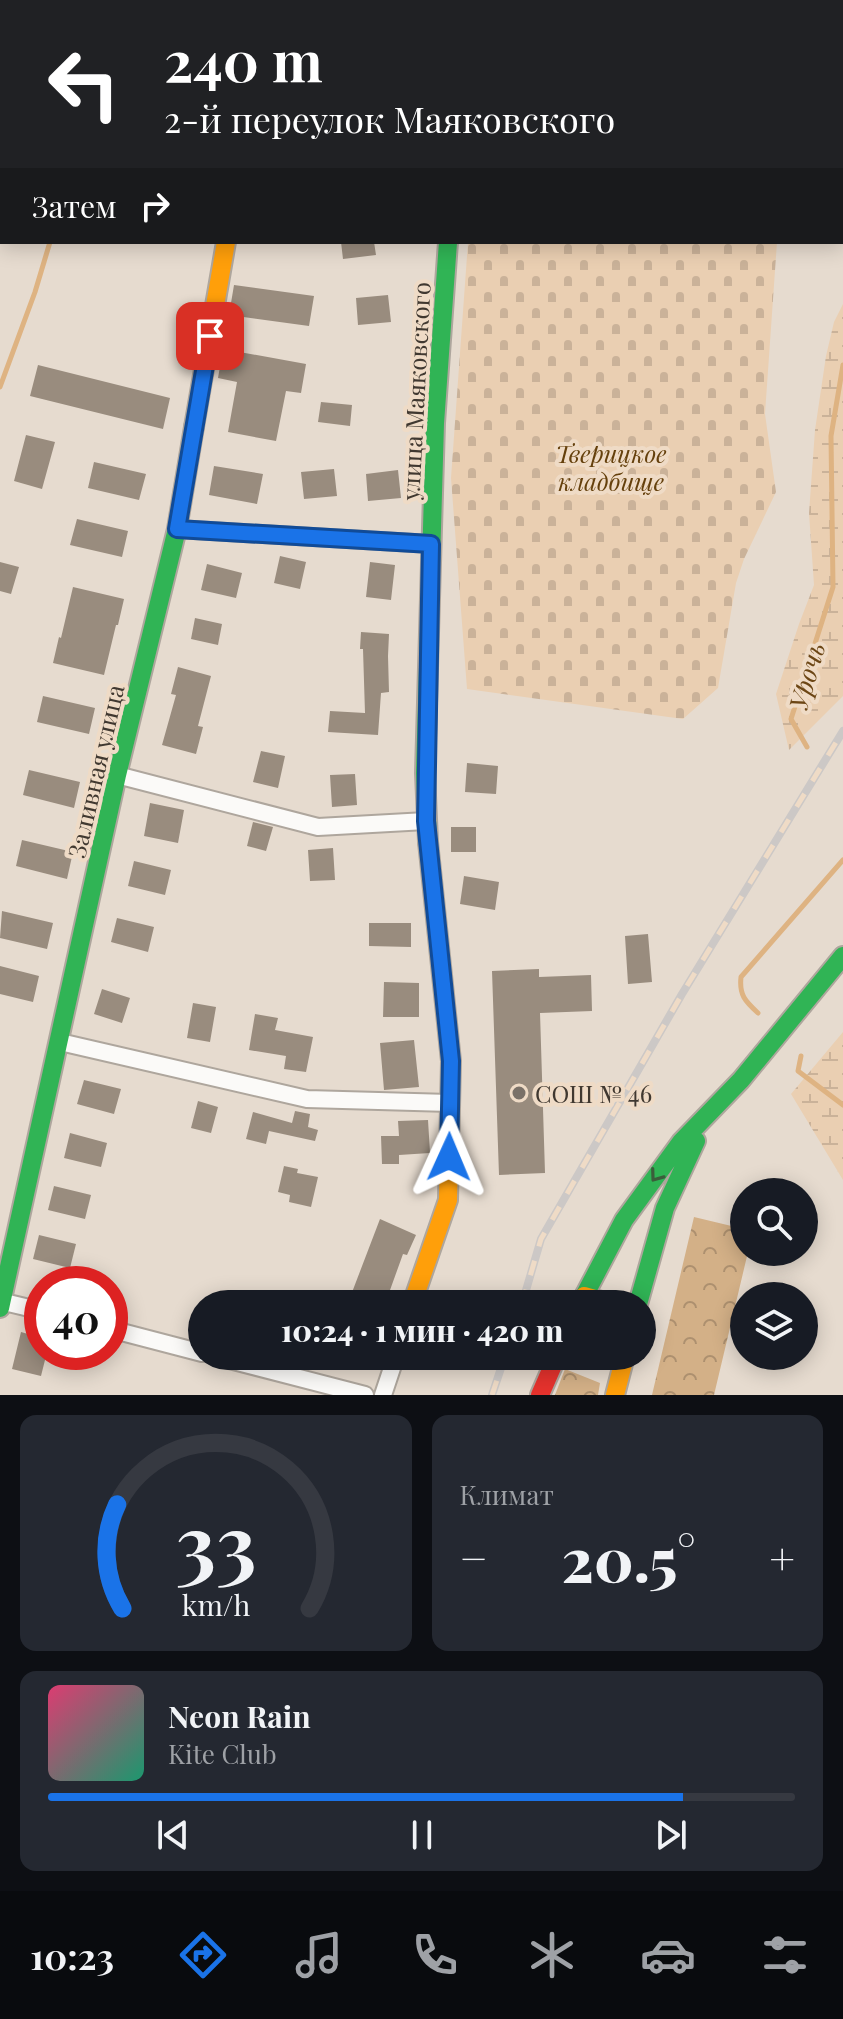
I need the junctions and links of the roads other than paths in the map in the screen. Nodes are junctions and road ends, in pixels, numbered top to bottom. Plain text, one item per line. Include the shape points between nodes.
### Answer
1 (226, 244) edge
2 (448, 244) edge
3 (177, 529) junction
4 (431, 544) junction
5 (117, 775) junction
6 (426, 821) junction
7 (843, 956) edge
8 (60, 1042) junction
9 (450, 1103) junction
10 (707, 1117) junction
11 (417, 1290) edge
12 (587, 1290) edge
13 (642, 1290) edge
14 (1, 1303) edge
15 (24, 1307) edge
16 (128, 1334) edge
17 (188, 1349) edge
18 (268, 1370) edge
19 (391, 1370) edge
20 (551, 1370) edge
21 (621, 1370) edge
22 (365, 1395) edge
23 (383, 1395) edge
24 (540, 1395) edge
25 (615, 1395) edge

1 - 3 street, Заливная улица
2 - 4 street, улица Маяковского
3 - 4 street
3 - 5 street, Заливная улица
4 - 6 street, улица Маяковского
5 - 6 street via 318,827
5 - 8 street, Заливная улица
6 - 9 street, улица Маяковского via 451,1061
7 - 10 street
8 - 9 street via 307,1099
8 - 14 street, Заливная улица
9 - 11 street, улица Маяковского via 448,1200
10 -> 12 street via 681,1142 624,1220
10 - 13 street via 665,1208
14 - 15 street
16 - 17 street
18 - 22 street
19 - 23 street
20 - 24 street
21 - 25 street

